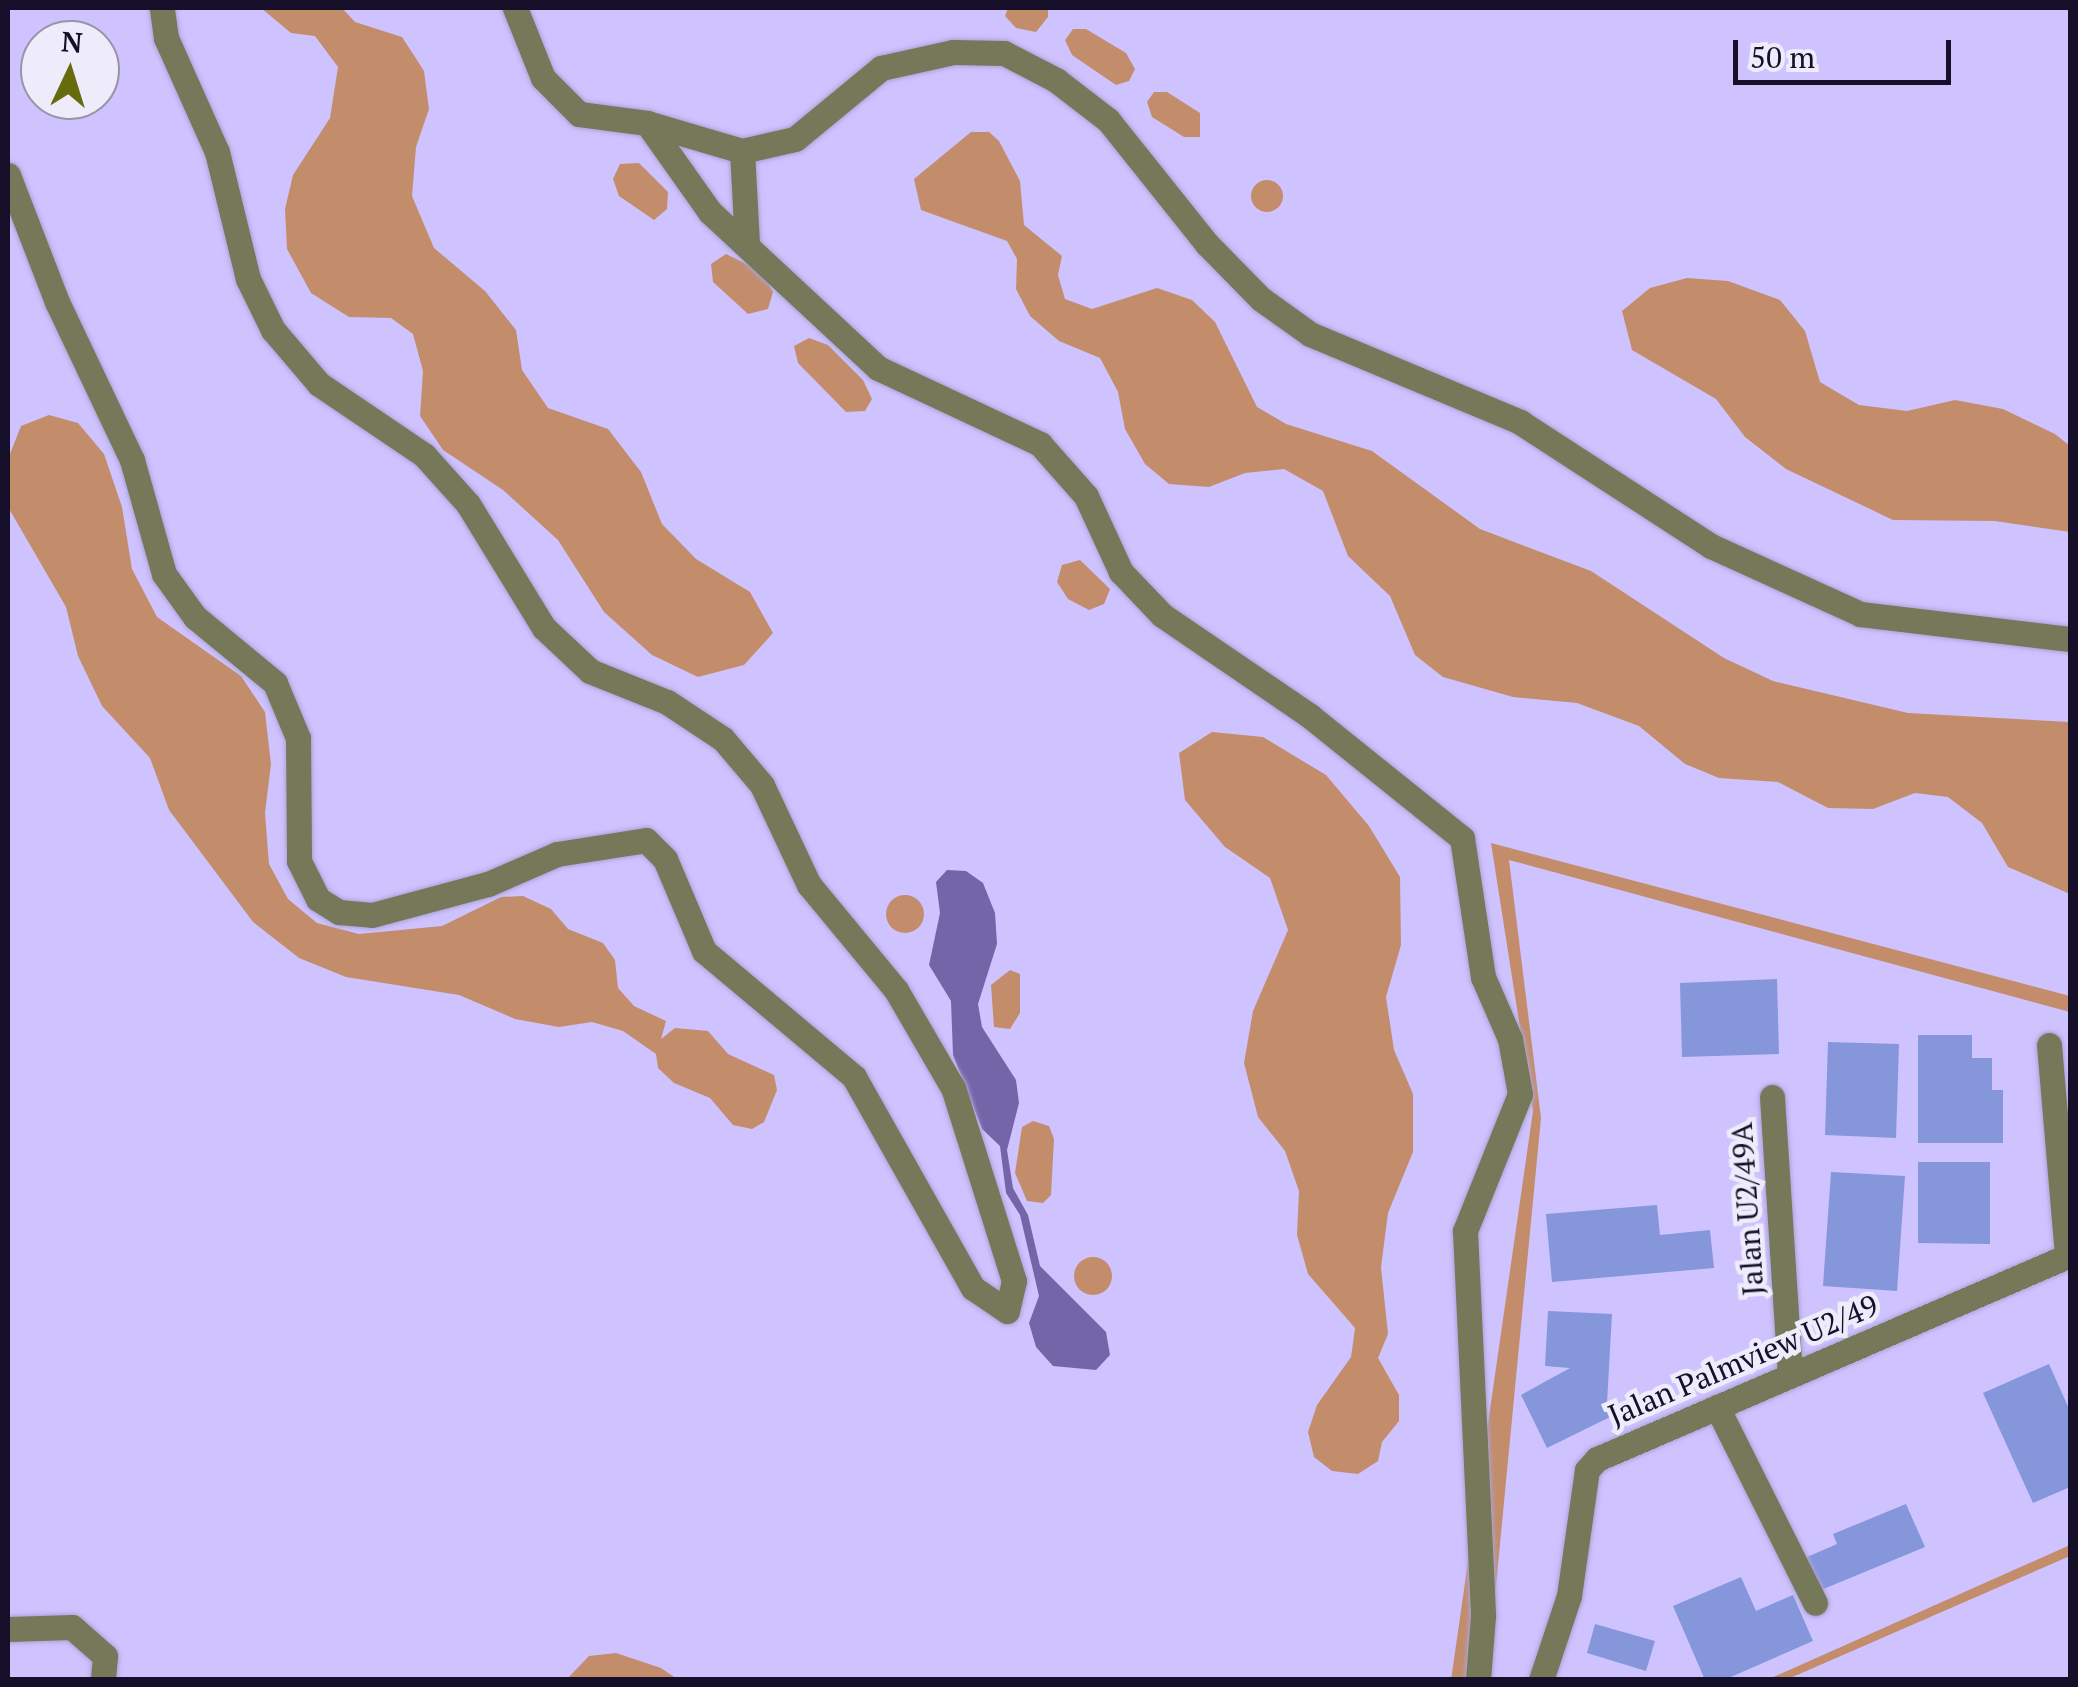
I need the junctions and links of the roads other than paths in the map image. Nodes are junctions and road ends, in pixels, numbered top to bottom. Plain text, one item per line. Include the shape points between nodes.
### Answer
1 (162, 8) edge
2 (516, 8) edge
3 (647, 123) junction
4 (742, 151) junction
5 (8, 175) edge
6 (747, 242) junction
7 (2070, 639) edge
8 (2049, 1045) dead end
9 (1772, 1098) dead end
10 (2069, 1255) edge
11 (1790, 1376) junction
12 (1717, 1406) junction
13 (1816, 1603) dead end
14 (8, 1628) edge
15 (103, 1680) edge
16 (1478, 1680) edge
17 (1541, 1680) edge

1 - 5 street via 166,38 216,152 248,280 273,330 319,384 424,455 468,504 556,638 590,671 666,702 723,739 762,785 808,885 896,990 953,1088 1014,1281 1007,1311 973,1288 854,1077 704,951 665,859 646,840 557,854 456,894 372,914 339,912 318,899 299,861 298,738 274,683 195,617 164,574 132,460
2 - 3 street via 542,78 579,114
3 - 4 street
3 - 6 street via 710,212
4 - 6 street
4 - 7 street via 795,139 881,68 953,52 1004,53 1056,80 1108,120 1207,244 1261,298 1310,334 1520,422 1710,546 1860,614
6 - 16 street via 878,368 1040,444 1086,496 1121,572 1162,615 1310,716 1462,838 1483,977 1510,1038 1520,1094 1465,1231 1483,1616
8 - 10 street
9 - 11 street, Jalan U2/49A
10 - 11 street, Jalan Palmview U2/49
11 - 12 street, Jalan Palmview U2/49
12 - 13 street
12 - 17 street, Jalan Palmview U2/49 via 1597,1458 1587,1470 1569,1596
14 - 15 street via 72,1627 104,1656

